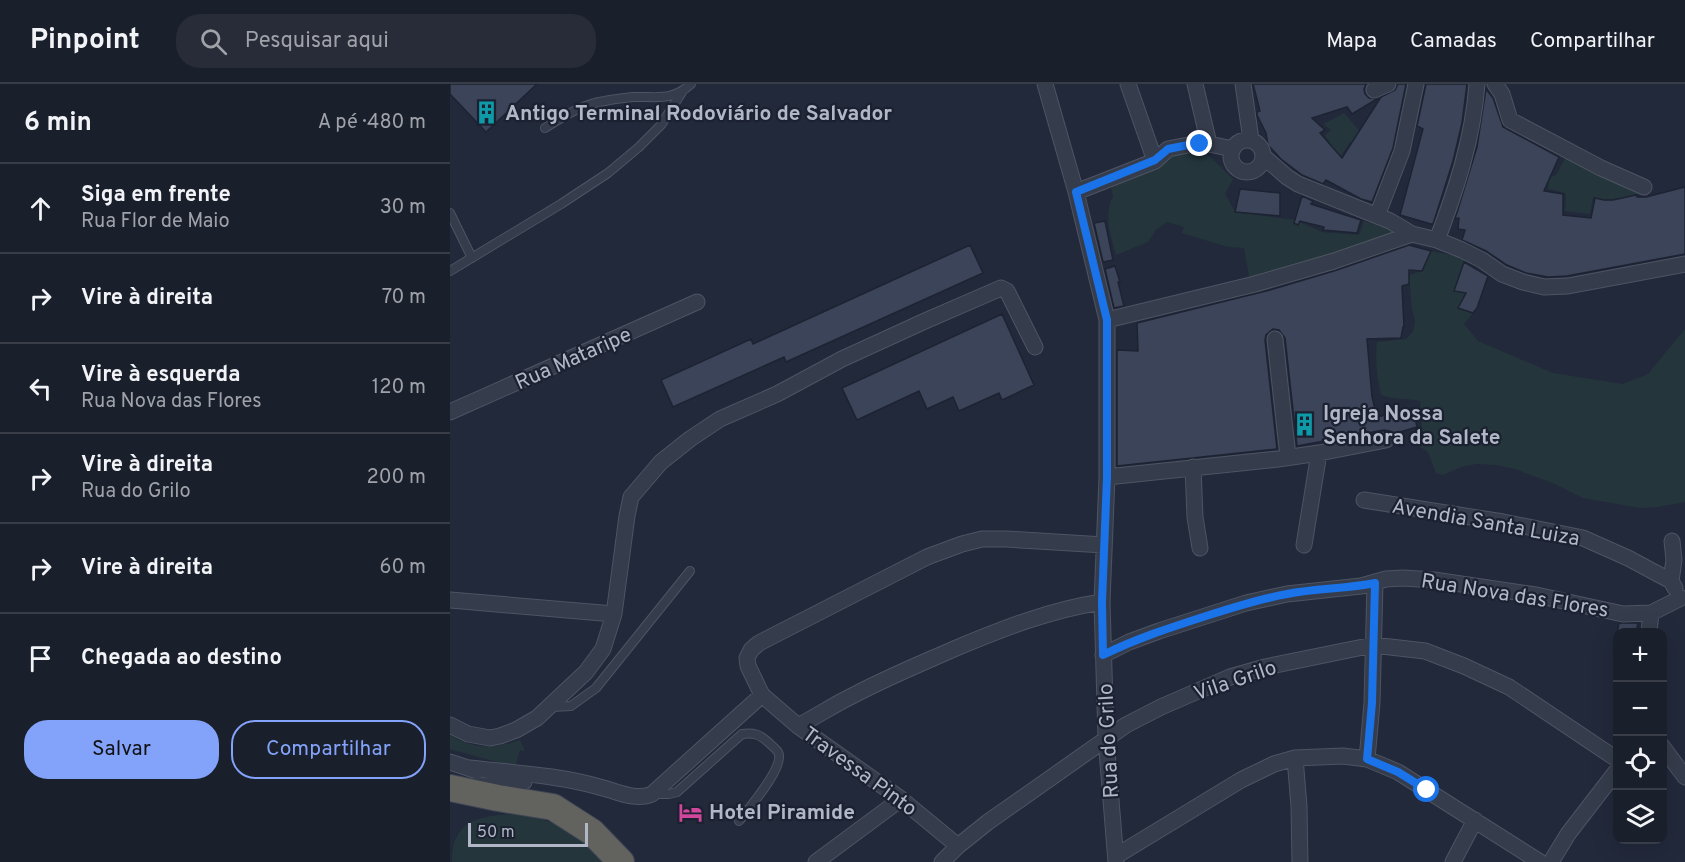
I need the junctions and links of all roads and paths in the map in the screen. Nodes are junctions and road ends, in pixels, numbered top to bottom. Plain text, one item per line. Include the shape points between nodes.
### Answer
1 (691, 84) edge
2 (1046, 84) edge
3 (1128, 84) edge
4 (1195, 84) edge
5 (1243, 84) edge
6 (1416, 84) edge
7 (1477, 84) edge
8 (1495, 84) edge
9 (682, 92) junction
10 (545, 128) dead end
11 (1251, 140) junction
12 (1209, 144) junction
13 (1233, 149) junction
14 (1264, 157) junction
15 (1155, 160) junction
16 (1253, 171) junction
17 (1287, 177) junction
18 (1644, 187) dead end
19 (1076, 192) junction
20 (450, 213) edge
21 (1377, 216) junction
22 (1412, 234) junction
23 (1437, 240) junction
24 (472, 258) junction
25 (1685, 264) edge
26 (450, 271) edge
27 (697, 302) dead end
28 (1107, 320) junction
29 (1275, 339) dead end
30 (1035, 347) dead end
31 (450, 412) edge
32 (1386, 440) dead end
33 (1319, 453) junction
34 (1288, 457) junction
35 (1193, 467) junction
36 (1107, 477) junction
37 (1364, 500) dead end
38 (1672, 541) dead end
39 (1304, 544) dead end
40 (1104, 545) junction
41 (1200, 548) dead end
42 (690, 571) dead end
43 (1671, 581) junction
44 (1375, 583) junction
45 (450, 600) edge
46 (1683, 600) edge
47 (1102, 602) junction
48 (614, 614) junction
49 (1652, 614) junction
50 (1650, 628) edge
51 (1373, 645) junction
52 (1103, 655) junction
53 (762, 695) junction
54 (548, 708) junction
55 (450, 725) edge
56 (798, 726) junction
57 (1106, 738) junction
58 (1667, 753) edge
59 (1613, 757) edge
60 (1295, 758) junction
61 (1367, 759) junction
62 (450, 762) edge
63 (469, 768) junction
64 (1613, 774) edge
65 (1685, 777) edge
66 (571, 781) junction
67 (503, 783) junction
68 (450, 788) edge
69 (652, 794) junction
70 (901, 799) junction
71 (557, 810) junction
72 (1474, 820) junction
73 (739, 821) dead end
74 (958, 846) junction
75 (1116, 859) edge
76 (621, 862) edge
77 (816, 862) edge
78 (942, 862) edge
79 (1300, 862) edge
80 (1453, 862) edge
81 (1540, 862) edge
82 (1551, 862) edge

1 - 9 lane
2 - 19 street, Rua do Grilo
3 - 15 street
4 - 12 street
5 - 11 street
6 - 21 street via 1402,151
7 - 23 street via 1461,172
8 - 18 street via 1510,120
9 - 10 lane via 663,98 603,101 576,109
9 - 24 lane via 661,125 608,173
11 - 13 street via 1237,143
11 - 14 street via 1260,146
12 - 13 street
12 - 15 street via 1168,149
13 - 16 street via 1235,167 1243,172
14 - 16 street
14 - 17 street
15 - 19 street
16 - 17 street
17 - 21 street
19 - 28 street, Rua do Grilo
20 - 24 lane
21 - 22 street
22 - 23 street
22 - 28 street via 1255,284
23 - 25 street via 1482,260 1502,274 1544,287
24 - 26 lane
27 - 31 street, Rua Mataripe
28 - 36 street, Rua do Grilo
29 - 34 street
30 - 48 street via 1001,288 720,419 661,462 631,496
32 - 33 street
33 - 34 street
33 - 39 street
34 - 35 street
35 - 36 street
35 - 41 street
36 - 40 street, Rua do Grilo
37 - 43 street, Avendia Santa Luiza via 1583,538
38 - 43 street
40 - 47 street, Rua do Grilo
40 - 53 street, Travessa Pinto via 982,539 927,557 759,643 747,658
42 - 54 lane via 596,688 571,705
43 - 46 street
44 - 49 street, Rua Nova das Flores via 1403,578 1434,580 1536,595 1623,614
44 - 51 street
44 - 52 street, Rua Nova das Flores via 1246,603 1129,642
45 - 48 street
46 - 49 street, Rua Nova das Flores
47 - 52 street, Rua do Grilo
47 - 56 street via 1047,613 1004,628 853,695
48 - 54 street via 603,649 586,672
49 - 50 street
51 - 57 street, Vila Grilo via 1230,677 1161,707
51 - 59 street, Vila Grilo via 1425,651 1509,687
51 - 61 street
52 - 57 street, Rua do Grilo
53 - 56 street, Travessa Pinto
53 - 69 street
54 - 55 street via 516,730 490,738
56 - 70 street, Travessa Pinto
57 - 74 street, Vila Grilo
57 - 75 street, Rua do Grilo
58 - 65 street
60 - 61 street
60 - 75 street via 1241,780
60 - 79 street
61 - 72 street via 1398,772
62 - 63 street
63 - 66 street
63 - 67 street
64 - 82 street
66 - 67 street
66 - 69 street via 627,796
66 - 71 street via 554,788
67 - 68 street
67 - 71 street
68 - 71 highway
69 - 73 lane via 677,792 742,734 751,732 778,751 779,757 777,769
70 - 74 street, Travessa Pinto
70 - 77 street
71 - 76 highway via 592,832
72 - 80 street
72 - 81 street
74 - 78 street, Vila Grilo

